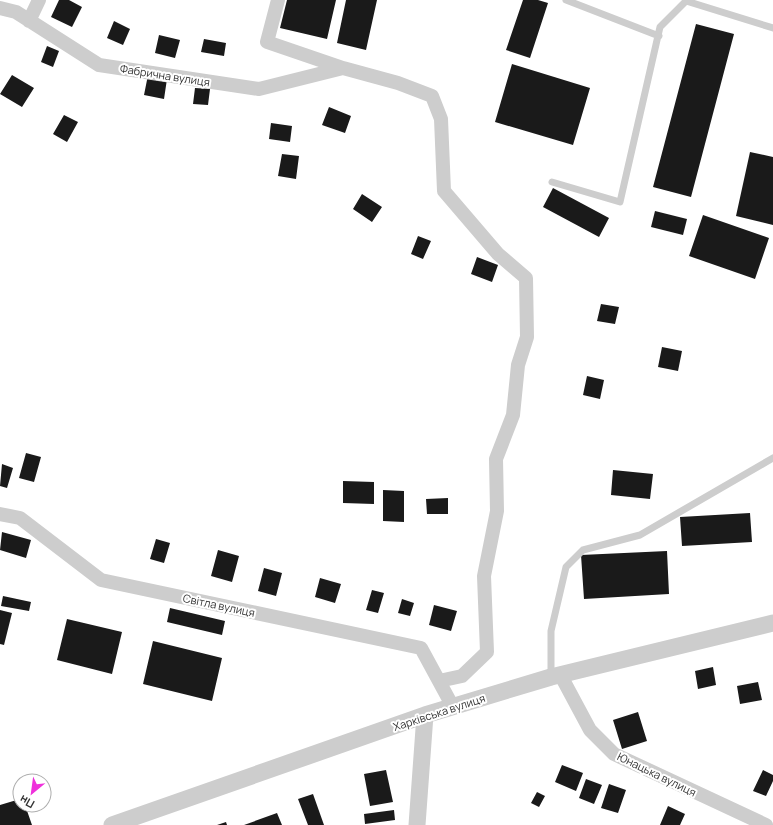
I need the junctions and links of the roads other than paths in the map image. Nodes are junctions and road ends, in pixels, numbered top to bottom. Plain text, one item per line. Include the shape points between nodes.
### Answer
1 (40, 0) edge
2 (278, 0) edge
3 (566, 0) edge
4 (0, 8) edge
5 (29, 20) junction
6 (773, 28) edge
7 (658, 36) junction
8 (343, 68) junction
9 (552, 182) dead end
10 (773, 458) edge
11 (0, 514) edge
12 (773, 623) edge
13 (555, 675) junction
14 (439, 681) junction
15 (452, 707) junction
16 (425, 715) junction
17 (112, 825) edge
18 (418, 825) edge
19 (766, 825) edge

1 - 5 street
2 - 8 street via 267,42
3 - 7 lane
4 - 5 street, Фабрична вулиця via 16,12
5 - 8 street, Фабрична вулиця via 99,65 259,89
6 - 7 lane via 686,1 660,27
7 - 9 lane via 620,202
8 - 14 street via 398,83 432,96 442,119 444,191 498,254 526,278 527,338 518,365 512,415 496,459 497,511 484,576 487,652 462,676
10 - 13 lane via 640,535 583,550 566,567 551,631
11 - 14 street, Світла вулиця via 20,518 101,580 420,648
12 - 13 street, Харківська вулиця
13 - 15 street, Харківська вулиця
13 - 19 street, Юнацька вулиця via 590,730 614,754
14 - 15 street, Світла вулиця
15 - 16 street, Харківська вулиця
16 - 17 street, Харківська вулиця
16 - 18 street

